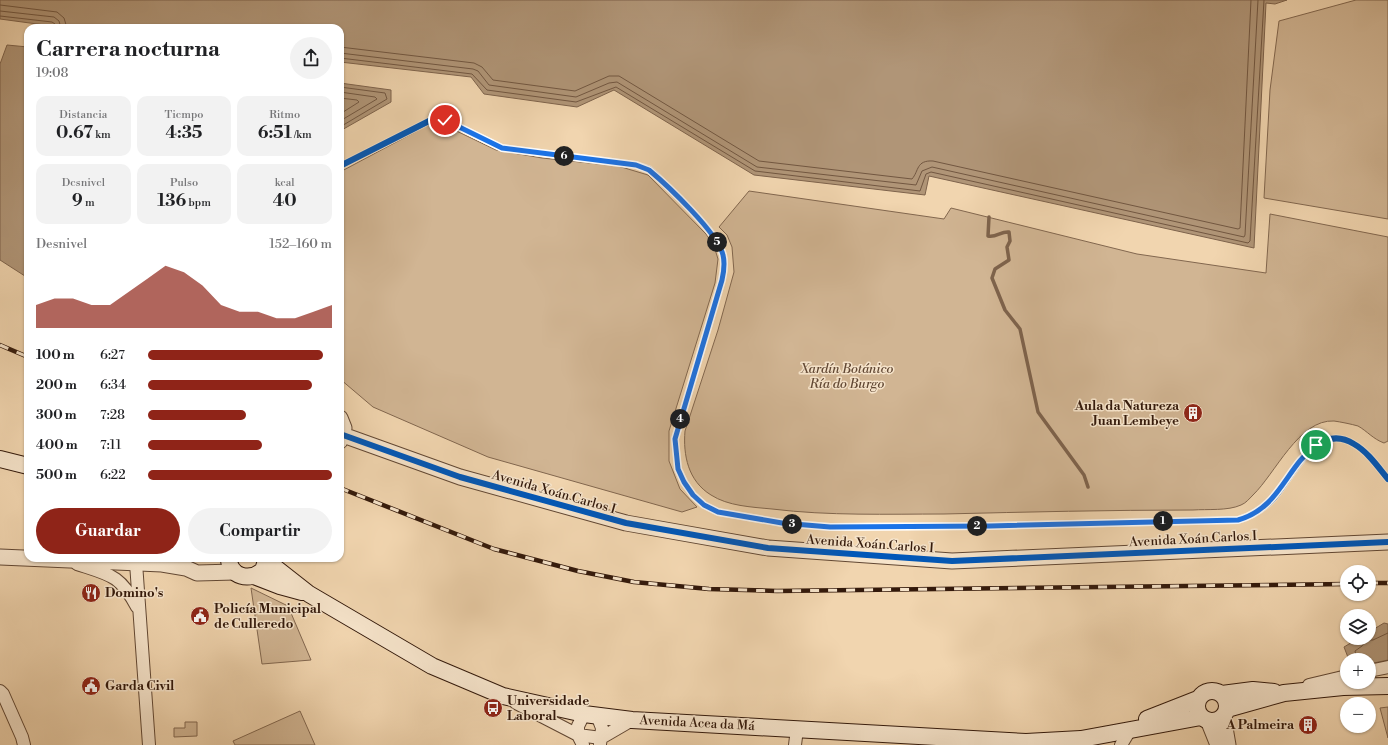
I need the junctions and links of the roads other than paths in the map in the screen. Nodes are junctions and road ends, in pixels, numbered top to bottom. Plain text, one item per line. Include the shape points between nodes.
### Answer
1 (344, 439) edge
2 (0, 451) edge
3 (24, 457) edge
4 (0, 459) edge
5 (24, 465) edge
6 (1388, 542) edge
7 (0, 557) edge
8 (24, 558) edge
9 (72, 562) edge
10 (118, 562) edge
11 (266, 562) edge
12 (271, 562) edge
13 (136, 563) junction
14 (184, 564) edge
15 (231, 564) edge
16 (254, 576) junction
17 (309, 594) junction
18 (139, 611) junction
19 (1388, 667) edge
20 (1376, 670) edge
21 (1340, 678) edge
22 (1388, 686) edge
23 (0, 691) edge
24 (1284, 693) junction
25 (1222, 694) junction
26 (503, 696) junction
27 (1198, 699) junction
28 (1225, 712) junction
29 (590, 714) junction
30 (1205, 718) junction
31 (632, 720) junction
32 (797, 729) junction
33 (1116, 739) edge
34 (581, 740) edge
35 (601, 742) edge
36 (24, 745) edge
37 (149, 745) edge
38 (795, 745) edge
39 (1218, 745) edge
40 (1228, 745) edge

1 - 6 street, Avenida Xoán Carlos I via 460,477 626,523 768,548 952,561
2 - 3 main road
4 - 5 main road
7 - 8 street
9 - 18 street via 106,573 123,584
10 - 13 street
11 - 16 main road via 263,570
12 - 17 main road, Avenida Acea da Má
13 - 14 street
13 - 18 street
14 - 15 street
15 - 16 main road, Avenida Acea da Má via 244,577
16 - 17 main road, Avenida Acea da Má
17 - 26 main road, Avenida Acea da Má via 432,666
18 - 37 street
19 - 20 street
21 - 24 street
22 - 24 main road via 1343,687
23 - 36 street
24 - 25 main road via 1253,690
24 - 28 main road
25 - 27 main road via 1209,691
25 - 28 main road via 1226,701
26 - 29 main road, Avenida Acea da Má
26 - 34 street
27 - 30 main road via 1197,708
27 - 33 main road
28 - 30 main road via 1216,720
28 - 40 street
29 - 31 main road, Avenida Acea da Má
29 - 34 street via 578,726
29 - 35 street via 602,728
30 - 33 main road via 1130,730
30 - 39 street
31 - 32 main road, Avenida Acea da Má
31 - 35 street
32 - 33 main road, Avenida Acea da Má via 1026,742
32 - 38 street
34 - 35 street

